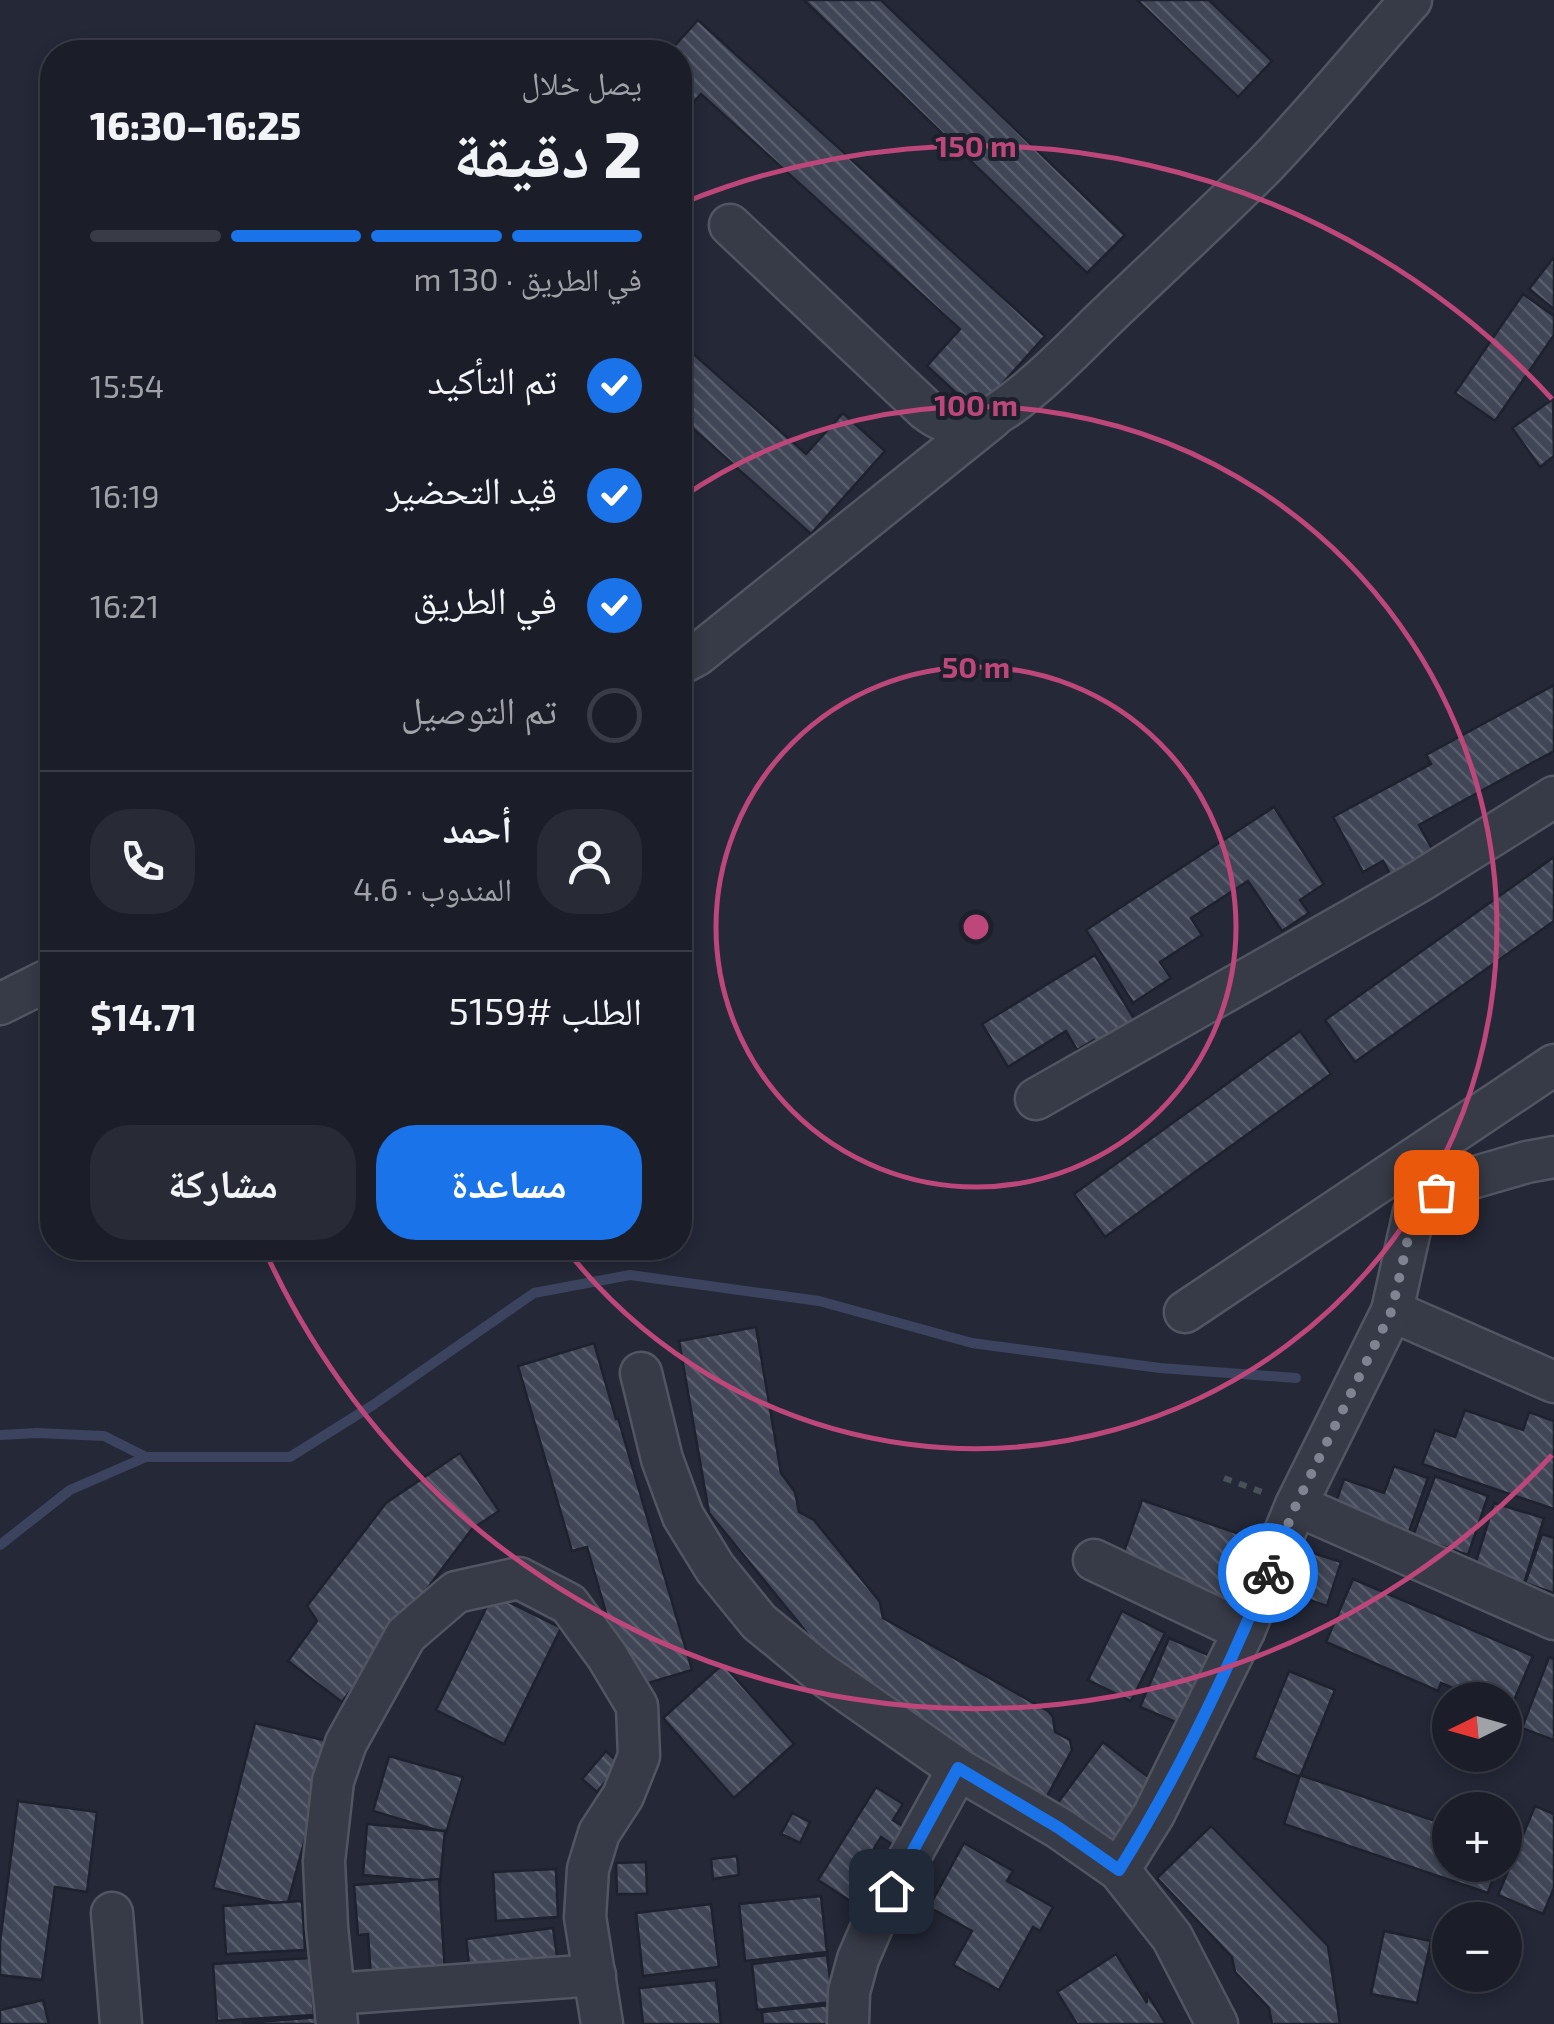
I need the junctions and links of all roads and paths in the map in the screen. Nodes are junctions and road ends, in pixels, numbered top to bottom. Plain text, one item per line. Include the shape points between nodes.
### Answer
1 (1411, 0) edge
2 (730, 225) dead end
3 (995, 416) junction
4 (692, 658) edge
5 (1554, 797) edge
6 (40, 984) edge
7 (0, 1004) edge
8 (1554, 1065) edge
9 (1036, 1099) dead end
10 (1554, 1157) edge
11 (1393, 1173) junction
12 (1414, 1212) junction
13 (1392, 1310) junction
14 (1185, 1312) dead end
15 (641, 1373) dead end
16 (1554, 1382) edge
17 (1296, 1505) junction
18 (1094, 1560) dead end
19 (1554, 1618) edge
20 (1244, 1631) junction
21 (958, 1768) junction
22 (1119, 1870) junction
23 (112, 1913) dead end
24 (595, 1975) junction
25 (335, 2009) edge
26 (121, 2024) edge
27 (602, 2024) edge
28 (848, 2024) edge
29 (1218, 2024) edge

1 - 3 street via 1265,164
2 - 3 street via 940,420 972,424
3 - 4 street
5 - 9 street via 1420,881
6 - 7 street
8 - 11 street
10 - 12 street via 1436,1192
11 - 12 street
11 - 14 street
12 - 13 street
13 - 16 street
13 - 17 street
15 - 21 street via 683,1516 714,1568 759,1622 809,1663
17 - 19 street
17 - 20 street
18 - 20 street
20 - 22 street via 1154,1814
21 - 22 street
21 - 28 street via 858,1958
22 - 29 street via 1172,1937
23 - 26 street
24 - 25 street
24 - 25 street via 585,1917 588,1869 639,1756 637,1706 569,1604 520,1578 456,1592 406,1635 346,1743 333,1781 324,1860
24 - 27 street

